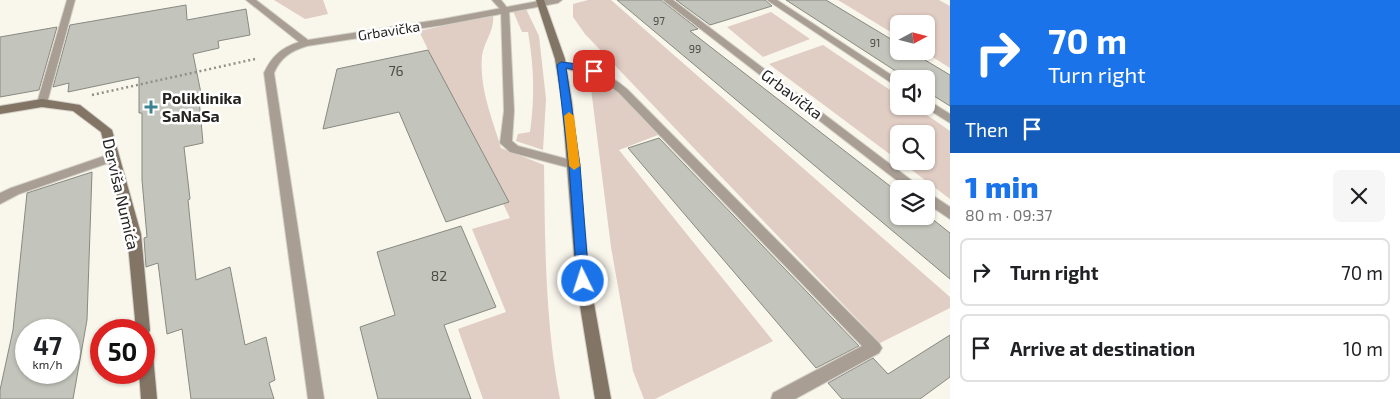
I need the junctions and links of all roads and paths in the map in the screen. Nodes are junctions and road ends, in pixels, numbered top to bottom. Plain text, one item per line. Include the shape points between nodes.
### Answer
1 (71, 0) edge
2 (250, 0) edge
3 (496, 0) edge
4 (558, 0) edge
5 (667, 0) edge
6 (772, 0) edge
7 (541, 2) edge
8 (505, 10) junction
9 (306, 44) junction
10 (561, 65) junction
11 (220, 67) dead end
12 (890, 79) edge
13 (42, 103) junction
14 (76, 108) junction
15 (935, 109) edge
16 (0, 110) edge
17 (950, 119) edge
18 (113, 157) junction
19 (574, 165) junction
20 (905, 180) edge
21 (0, 199) edge
22 (935, 203) edge
23 (950, 214) edge
24 (141, 319) edge
25 (148, 384) edge
26 (149, 399) edge
27 (316, 399) edge
28 (603, 399) edge
29 (778, 399) edge

1 - 13 street
2 - 9 street
3 - 8 street
4 - 7 street, Grbavička
5 - 20 street, Grbavička
6 - 12 street
7 - 8 street, Grbavička
7 - 10 main road
8 - 9 street, Grbavička
8 - 19 street via 506,143 514,149
9 - 27 street, Grbavička via 288,48 274,59 269,73
10 - 19 main road
10 - 29 street via 586,68 612,81 874,348
11 - 14 path via 93,95
13 - 14 main road, Derviša Numića
13 - 16 main road, Derviša Numića
14 - 18 main road, Derviša Numića via 106,130
15 - 17 street
18 - 21 street
18 - 24 main road, Derviša Numića via 134,234
19 - 28 main road via 583,281
22 - 23 street
25 - 26 main road

